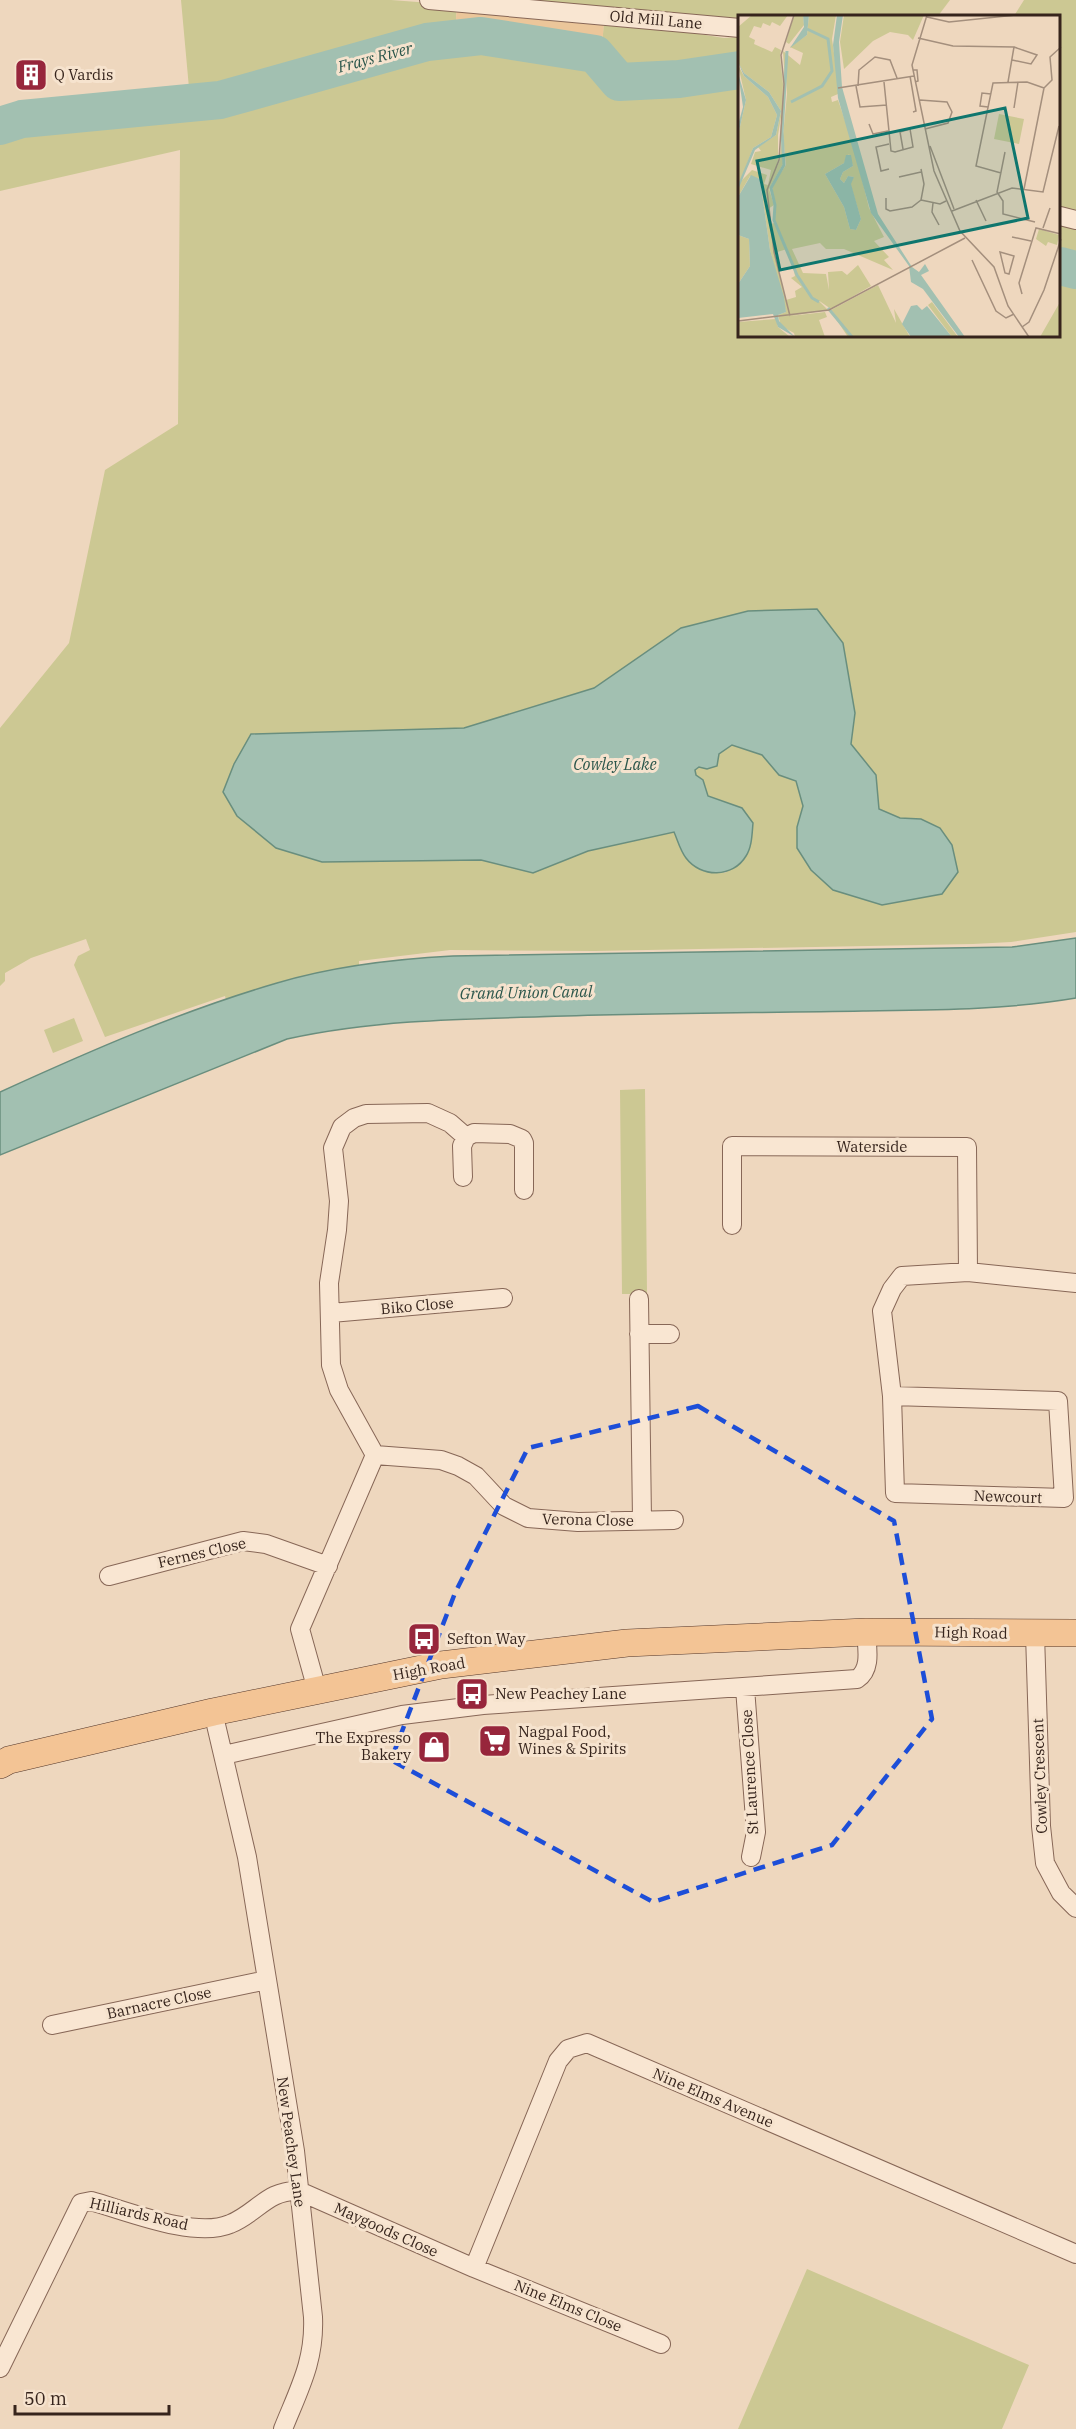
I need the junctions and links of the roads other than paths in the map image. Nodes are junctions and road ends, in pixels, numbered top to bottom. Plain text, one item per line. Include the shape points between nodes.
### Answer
1 (429, 0) edge
2 (738, 28) edge
3 (1061, 216) edge
4 (1076, 220) edge
5 (466, 1137) junction
6 (463, 1177) dead end
7 (524, 1190) dead end
8 (732, 1225) dead end
9 (968, 1272) junction
10 (1076, 1283) edge
11 (503, 1298) dead end
12 (639, 1299) dead end
13 (331, 1313) junction
14 (639, 1334) junction
15 (670, 1334) dead end
16 (892, 1396) junction
17 (375, 1455) junction
18 (642, 1520) junction
19 (674, 1520) dead end
20 (328, 1566) junction
21 (109, 1576) dead end
22 (866, 1632) junction
23 (1076, 1633) edge
24 (1035, 1634) junction
25 (745, 1688) junction
26 (317, 1690) junction
27 (213, 1712) junction
28 (224, 1755) junction
29 (0, 1765) edge
30 (751, 1857) dead end
31 (1076, 1908) edge
32 (267, 1980) junction
33 (52, 2025) dead end
34 (299, 2192) junction
35 (1076, 2254) edge
36 (474, 2268) junction
37 (662, 2344) dead end
38 (0, 2368) edge
39 (283, 2429) edge

1 - 2 street, Old Mill Lane
3 - 4 street
5 - 6 street via 462,1146
5 - 7 street via 474,1133 510,1134 522,1139
5 - 13 street via 450,1123 428,1113 366,1114 342,1127 332,1155 339,1201 329,1283
8 - 9 street, Waterside via 728,1146 967,1148
9 - 10 street, Newcourt
9 - 16 street, Newcourt via 902,1276 892,1289 882,1311
11 - 13 street, Biko Close
12 - 14 street, Verona Close
13 - 17 street via 331,1365 339,1390
14 - 15 street
14 - 18 street, Verona Close
16 - 16 street, Newcourt via 895,1493 1064,1498 1058,1401
17 - 18 street, Verona Close via 441,1460 458,1466 476,1476 504,1506 528,1518 578,1522
17 - 20 street
18 - 19 street, Verona Close
20 - 21 street, Fernes Close via 266,1544 243,1541
20 - 26 street via 300,1629
22 - 24 main road, High Road
22 - 25 street via 867,1666 857,1679
22 - 26 main road, High Road via 627,1643 441,1665
23 - 24 main road, High Road
24 - 31 street, Cowley Crescent via 1045,1863 1061,1893
25 - 28 street via 402,1715
25 - 30 street, St Laurence Close via 756,1832
26 - 27 main road, High Road
27 - 28 street, New Peachey Lane
27 - 29 main road, High Road
28 - 32 street, New Peachey Lane via 247,1857
32 - 33 street, Barnacre Close
32 - 34 street, New Peachey Lane
34 - 36 street, Maygoods Close
34 - 38 street, Hilliards Road via 276,2194 229,2225 207,2228 173,2224 91,2201 81,2203
34 - 39 street, New Peachey Lane via 314,2339 310,2361
35 - 36 street, Nine Elms Avenue via 587,2043 568,2049 558,2061
36 - 37 street, Nine Elms Close

